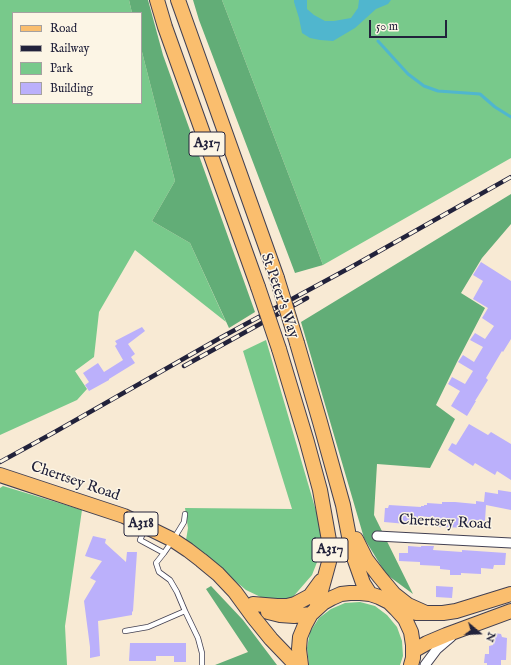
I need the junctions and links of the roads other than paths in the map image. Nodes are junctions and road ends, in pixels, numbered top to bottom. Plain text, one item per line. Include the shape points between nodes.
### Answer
1 (157, 0) edge
2 (178, 0) edge
3 (0, 474) edge
4 (343, 505) junction
5 (185, 514) dead end
6 (146, 526) junction
7 (377, 536) dead end
8 (173, 540) junction
9 (511, 543) edge
10 (164, 553) junction
11 (326, 573) junction
12 (235, 592) junction
13 (370, 594) junction
14 (511, 594) edge
15 (254, 604) junction
16 (396, 609) junction
17 (185, 611) junction
18 (314, 612) junction
19 (511, 612) edge
20 (426, 613) junction
21 (466, 628) junction
22 (126, 631) dead end
23 (413, 651) junction
24 (202, 665) edge
25 (296, 665) edge
26 (301, 665) edge
27 (411, 665) edge
28 (425, 665) edge

1 - 11 main road, St Peter's Way / A317, bridge via 258,287 307,442 320,490 330,546
2 - 4 main road, St Peter's Way / A317, bridge via 277,278
3 - 6 main road, Chertsey Road / A318 via 124,516
4 - 13 main road, St Peter's Way / A317 via 352,552 363,583
4 - 20 main road via 353,534 379,576 394,594 408,605
5 - 8 lane via 184,522
6 - 8 main road, Chertsey Road / A318
6 - 10 lane via 140,540
7 - 9 street, Chertsey Road
8 - 10 lane
8 - 12 main road, Chertsey Road / A318 via 202,560
10 - 17 lane via 156,563 159,572 170,580
11 - 15 main road via 310,596 302,601 287,606
11 - 18 main road, St Peter's Way / A317
12 - 15 main road, Chertsey Road / A318
12 - 25 main road, Chertsey Road / A318 via 271,639
13 - 16 main road via 388,602
13 - 18 main road via 341,594 323,603
14 - 20 main road via 456,611
15 - 18 main road, Chertsey Road / A318 via 274,614 294,616
16 - 20 main road via 410,613
16 - 23 main road via 411,632
17 - 22 lane via 148,626
17 - 24 lane via 198,638
18 - 26 main road, St Peter's Way via 300,637
19 - 21 main road
21 - 23 main road
21 - 28 street via 448,639
23 - 27 main road

